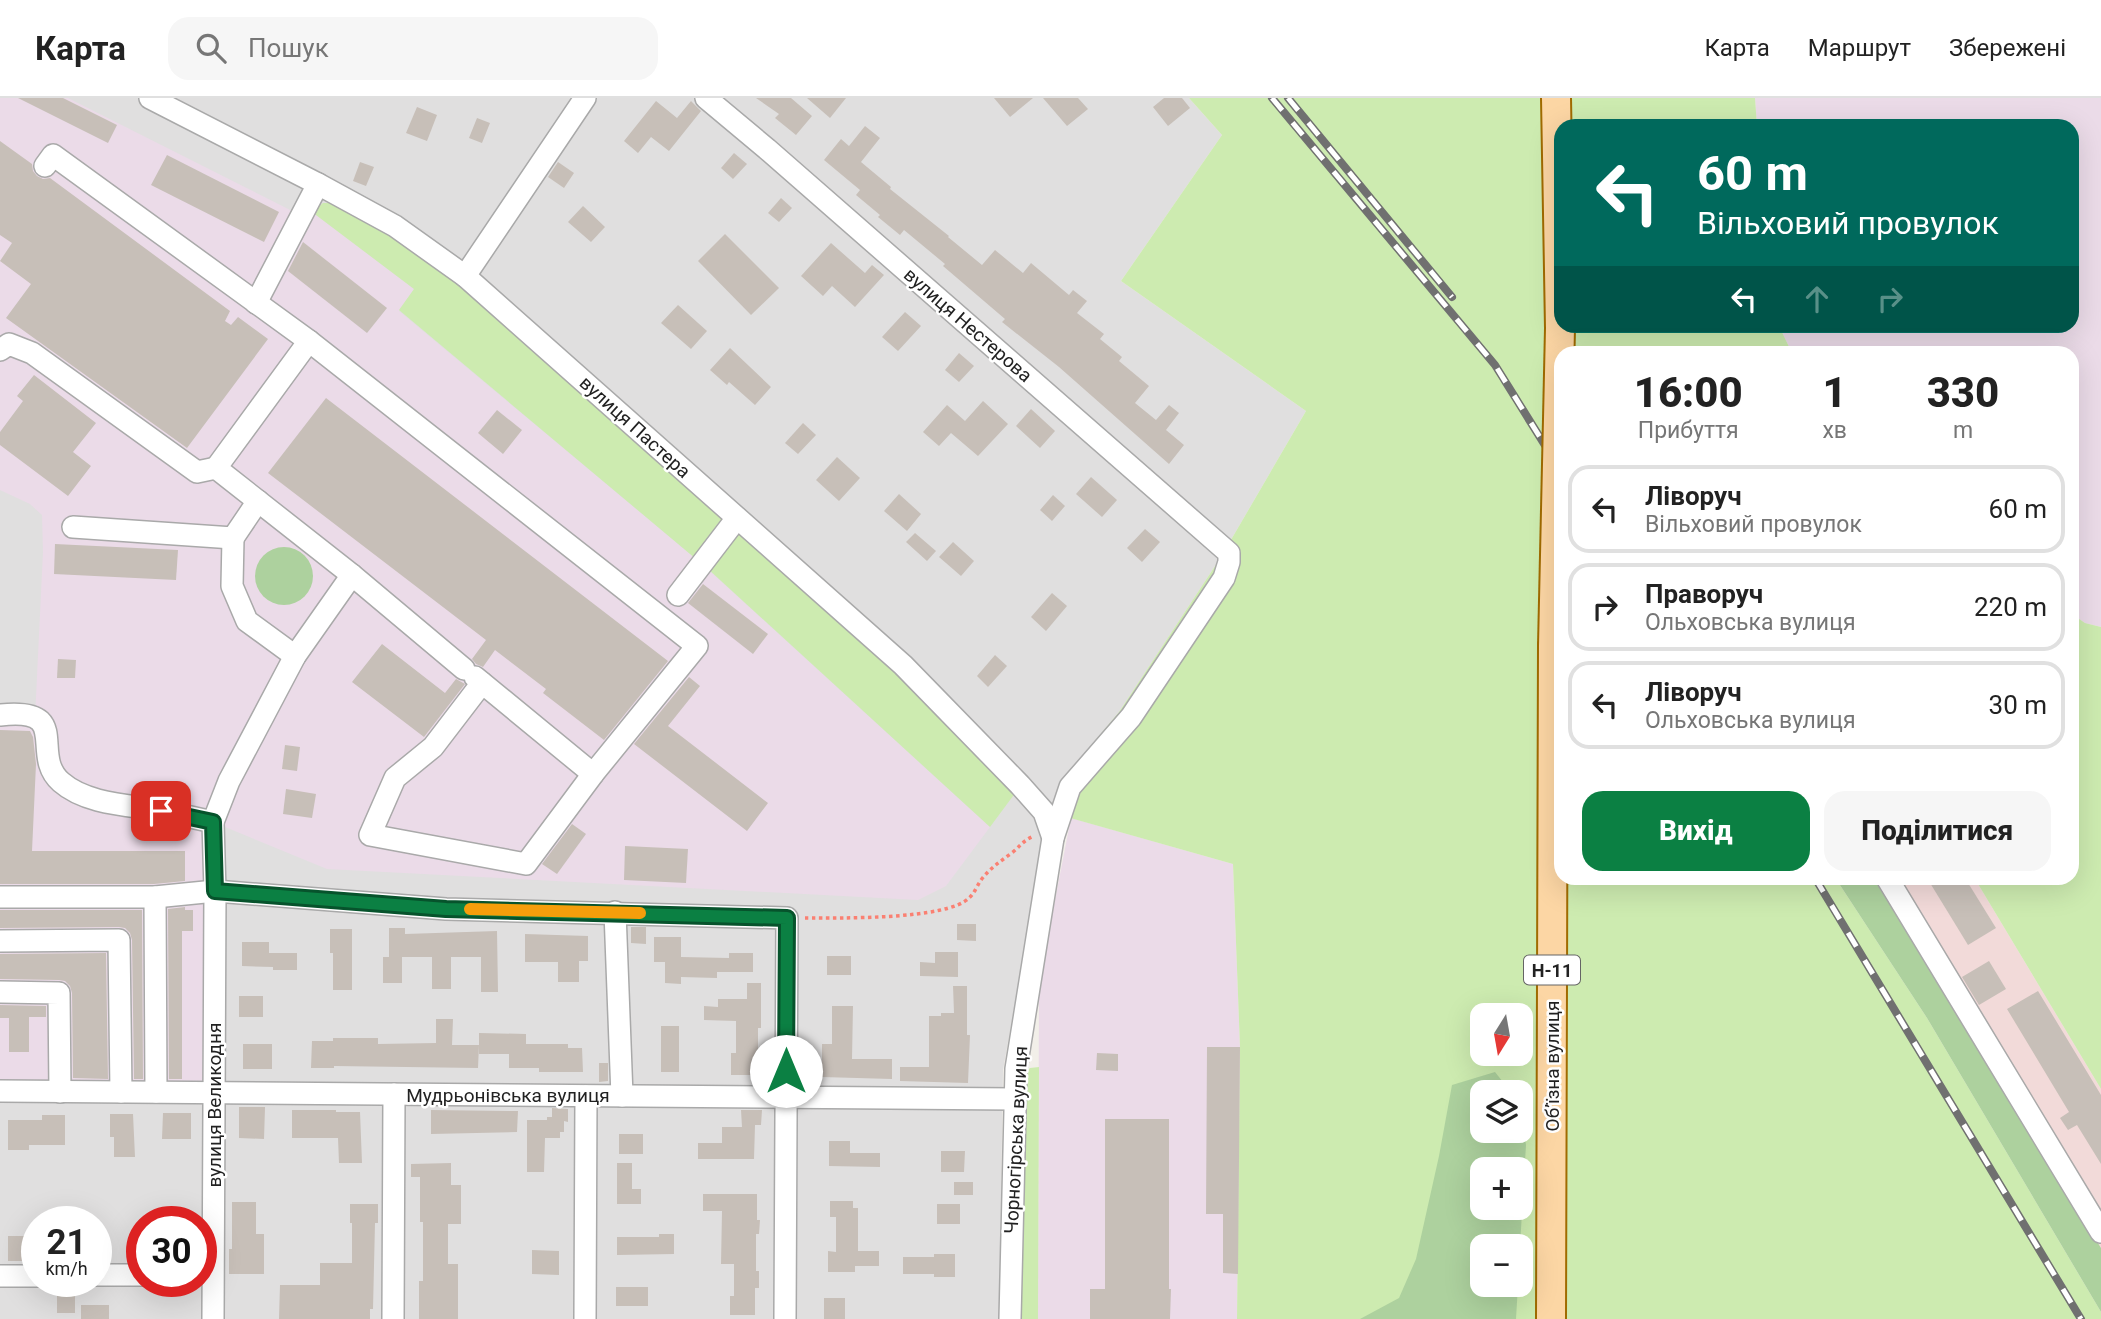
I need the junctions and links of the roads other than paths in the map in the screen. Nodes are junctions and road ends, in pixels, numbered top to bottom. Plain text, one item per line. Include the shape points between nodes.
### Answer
1 (150, 98) edge
2 (585, 98) edge
3 (706, 98) edge
4 (1556, 98) edge
5 (1556, 119) edge
6 (45, 166) dead end
7 (318, 184) junction
8 (465, 276) junction
9 (256, 303) junction
10 (309, 341) junction
11 (0, 350) edge
12 (216, 468) junction
13 (258, 500) junction
14 (737, 518) junction
15 (73, 527) dead end
16 (233, 538) junction
17 (1229, 553) joint
18 (352, 575) junction
19 (678, 596) dead end
20 (1554, 601) edge
21 (295, 656) junction
22 (474, 676) junction
23 (0, 715) edge
24 (593, 774) junction
25 (213, 822) junction
26 (1053, 838) junction
27 (1891, 885) edge
28 (215, 891) junction
29 (0, 897) edge
30 (155, 897) junction
31 (615, 912) junction
32 (0, 940) edge
33 (0, 992) edge
34 (0, 1091) edge
35 (60, 1092) junction
36 (121, 1092) junction
37 (156, 1093) junction
38 (214, 1093) junction
39 (394, 1094) junction
40 (586, 1096) junction
41 (622, 1096) junction
42 (786, 1097) junction
43 (1015, 1098) junction
44 (210, 1206) edge
45 (2101, 1232) edge
46 (0, 1276) edge
47 (21, 1276) edge
48 (210, 1297) edge
49 (1549, 1311) edge
50 (213, 1319) edge
51 (394, 1319) edge
52 (585, 1319) edge
53 (785, 1319) edge
54 (1010, 1319) edge

1 - 7 street, вулиця Пастера
2 - 8 street
3 - 17 street, вулиця Нестерова
4 - 5 main road, Обʼїзна вулиця / Н-11, bridge
6 - 9 street via 53,155
7 - 8 street, вулиця Пастера via 395,226
7 - 9 street
8 - 14 street, вулиця Пастера
9 - 10 street
10 - 12 street
10 - 24 street via 697,646
11 - 12 street via 9,344 32,353 197,472
12 - 13 street
13 - 16 street
13 - 18 street
14 - 19 street
14 - 26 street, вулиця Пастера via 902,665 1044,812
15 - 16 street
16 - 21 street via 232,586 247,621
17 - 26 street, Чорногірська вулиця via 1224,578 1131,718 1070,788
18 - 21 street
18 - 22 street
20 - 49 main road, Обʼїзна вулиця / Н-11, bridge
21 - 25 street via 229,781
22 - 24 street
22 - 24 street via 433,747 395,778 370,835 526,864
23 - 25 street via 23,713 42,722 51,770 75,792
25 - 28 street, вулиця Великодня
26 - 43 street, Чорногірська вулиця
27 - 45 street
28 - 30 street
28 - 31 street via 446,909
28 - 38 street, вулиця Великодня
29 - 30 street
30 - 37 street
31 - 41 street
31 - 42 street via 787,918
32 - 36 street via 119,940
33 - 35 street via 59,993
34 - 35 street, Мудрьонівська вулиця
35 - 36 street, Мудрьонівська вулиця
36 - 37 street, Мудрьонівська вулиця
37 - 38 street, Мудрьонівська вулиця
38 - 39 street, Мудрьонівська вулиця
38 - 44 street, вулиця Великодня
39 - 40 street, Мудрьонівська вулиця
39 - 51 street
40 - 41 street, Мудрьонівська вулиця
40 - 52 street
41 - 42 street, Мудрьонівська вулиця
42 - 43 street, Мудрьонівська вулиця
42 - 53 street
43 - 54 street, Чорногірська вулиця
46 - 47 street
48 - 50 street, вулиця Великодня

